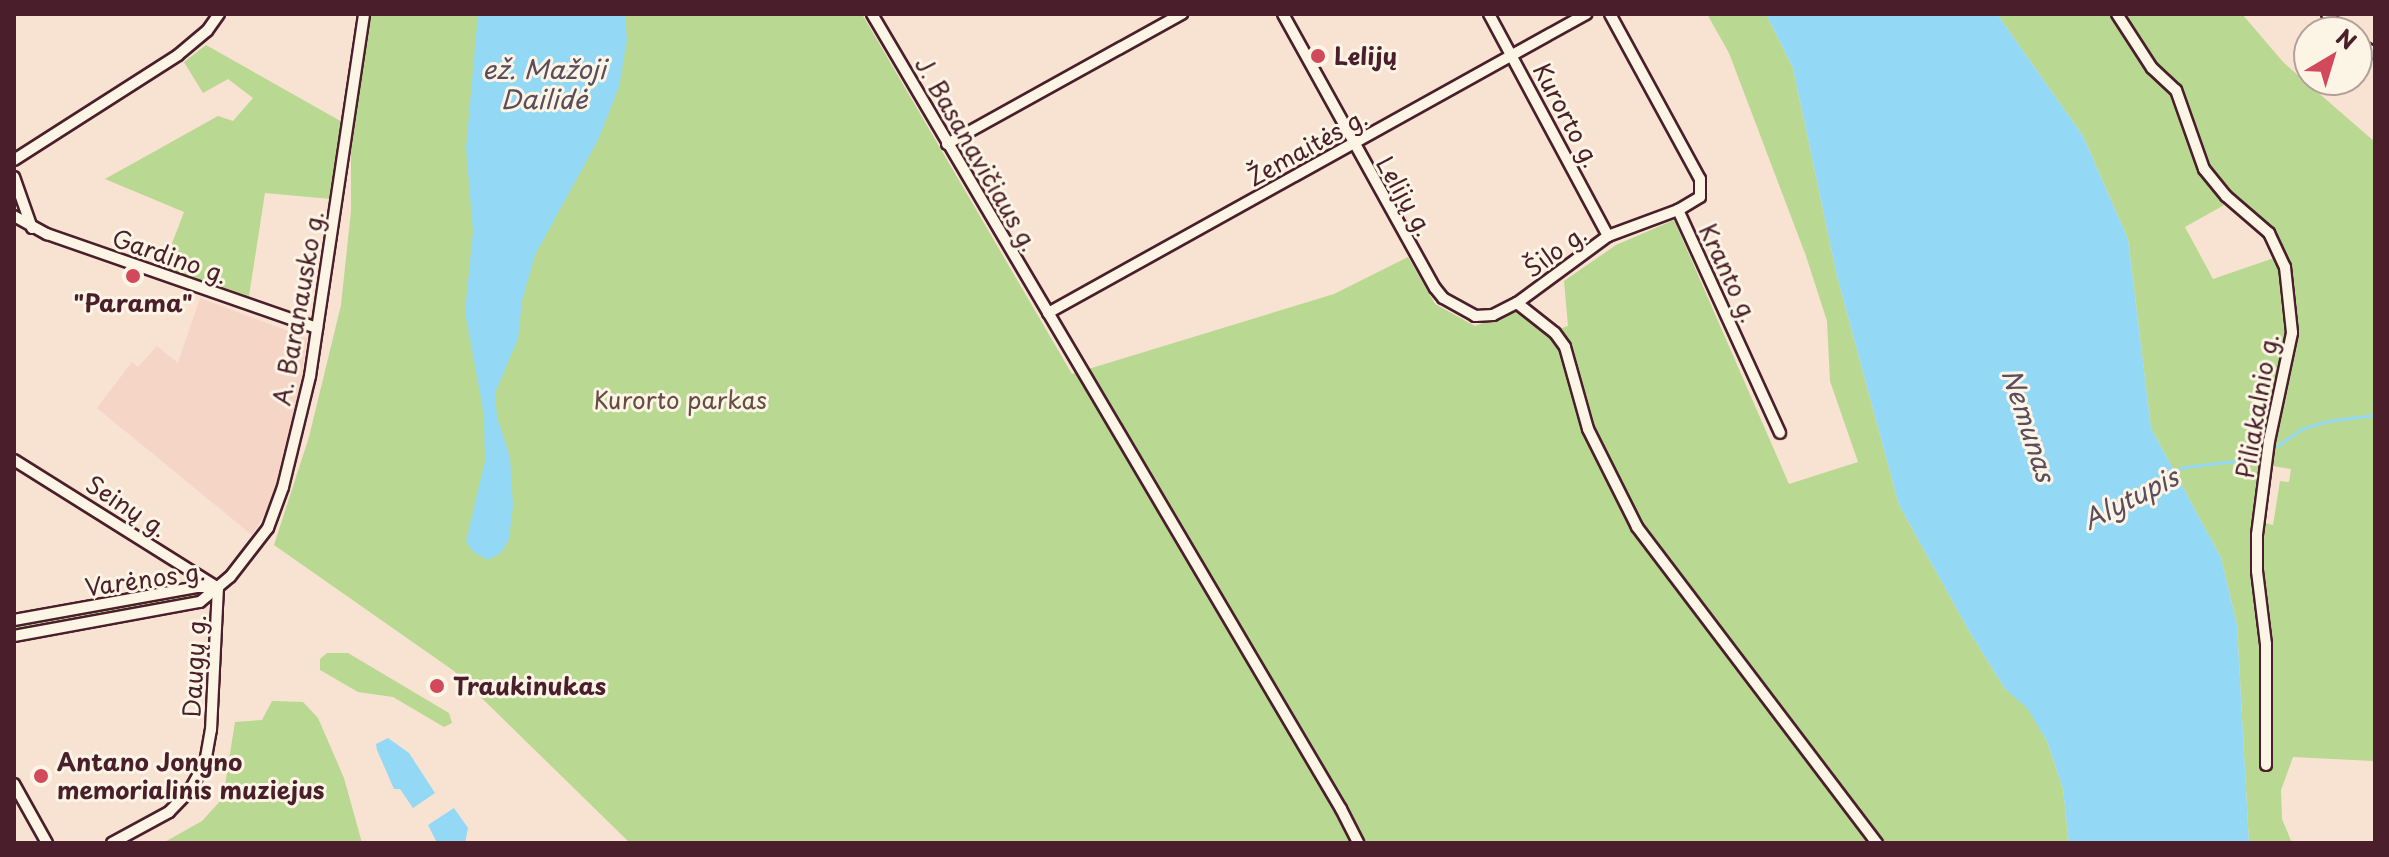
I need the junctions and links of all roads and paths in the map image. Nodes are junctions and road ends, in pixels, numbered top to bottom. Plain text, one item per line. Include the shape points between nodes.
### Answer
1 (219, 14) edge
2 (872, 14) edge
3 (1182, 14) edge
4 (1283, 14) edge
5 (1489, 14) edge
6 (1586, 14) edge
7 (1610, 14) edge
8 (2117, 14) edge
9 (360, 16) edge
10 (1512, 55) junction
11 (947, 144) junction
12 (1353, 145) junction
13 (14, 160) edge
14 (14, 177) edge
15 (1678, 210) junction
16 (14, 216) edge
17 (32, 228) junction
18 (1608, 236) junction
19 (1517, 303) junction
20 (1457, 306) joint
21 (1048, 313) junction
22 (317, 328) junction
23 (1780, 433) dead end
24 (14, 460) edge
25 (218, 588) junction
26 (14, 620) edge
27 (14, 636) edge
28 (2266, 765) dead end
29 (14, 784) edge
30 (47, 843) edge
31 (112, 843) edge
32 (1358, 843) edge
33 (1877, 843) edge

1 - 13 street via 178,55
2 - 11 street, J. Basanavičiaus g.
3 - 11 street
4 - 12 street, Lelijų g.
5 - 10 street, Kurorto g.
6 - 10 street, Žemaitės g.
7 - 15 street, Kranto g. via 1700,179 1700,197
8 - 28 street, Piliakalnio g. via 2152,68 2176,90 2204,169 2269,233 2285,267 2292,333 2269,441 2257,535 2266,644
9 - 22 street, A. Baranausko g.
10 - 12 street, Žemaitės g.
10 - 18 street, Kurorto g.
11 - 21 street, J. Basanavičiaus g.
12 - 20 street, Lelijų g. via 1435,288
12 - 21 street, Žemaitės g.
14 - 17 street
15 - 18 street, Šilo g.
15 - 23 street, Kranto g.
16 - 17 street, Gardino g.
17 - 22 street, Gardino g.
18 - 19 street, Šilo g.
19 - 20 street, Šilo g. via 1475,316
19 - 33 street via 1565,347 1588,429 1637,527
21 - 32 street, J. Basanavičiaus g.
22 - 25 street, A. Baranausko g. via 275,511 242,564
24 - 25 street, Seinų g.
25 - 26 street, Varėnos g. via 198,587
25 - 27 street, Varėnos g. via 200,602
25 - 31 street, Daugų g. via 205,763 169,812
29 - 30 street

